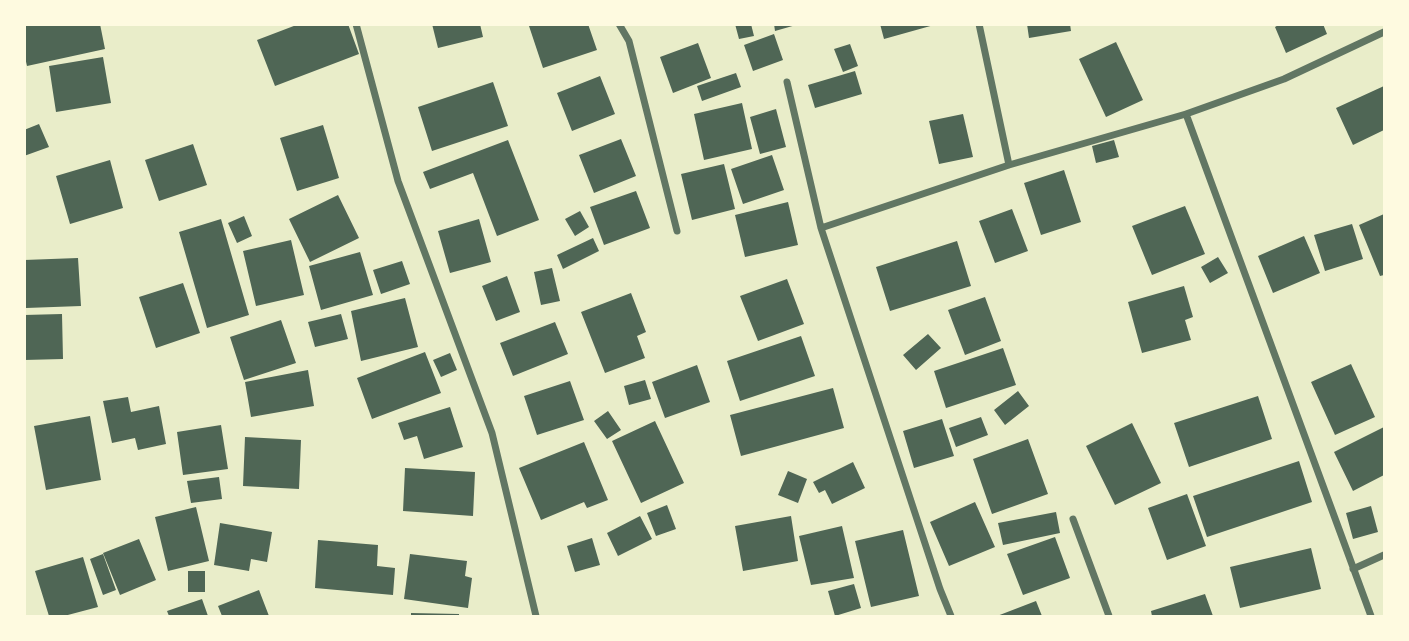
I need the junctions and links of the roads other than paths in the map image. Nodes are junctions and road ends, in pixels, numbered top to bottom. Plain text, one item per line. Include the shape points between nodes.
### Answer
1 (356, 24) edge
2 (619, 24) edge
3 (979, 24) edge
4 (1384, 32) edge
5 (787, 82) dead end
6 (1186, 114) junction
7 (1009, 165) junction
8 (821, 228) junction
9 (677, 231) dead end
10 (1073, 519) dead end
11 (1384, 555) edge
12 (1353, 569) junction
13 (536, 617) edge
14 (951, 617) edge
15 (1108, 617) edge
16 (1371, 617) edge

1 - 13 street via 398,181 492,433
2 - 9 street via 629,41
3 - 7 street
4 - 6 street via 1284,79
5 - 8 street
6 - 7 street
6 - 12 street
7 - 8 street
8 - 14 street
10 - 15 street
11 - 12 street
12 - 16 street

